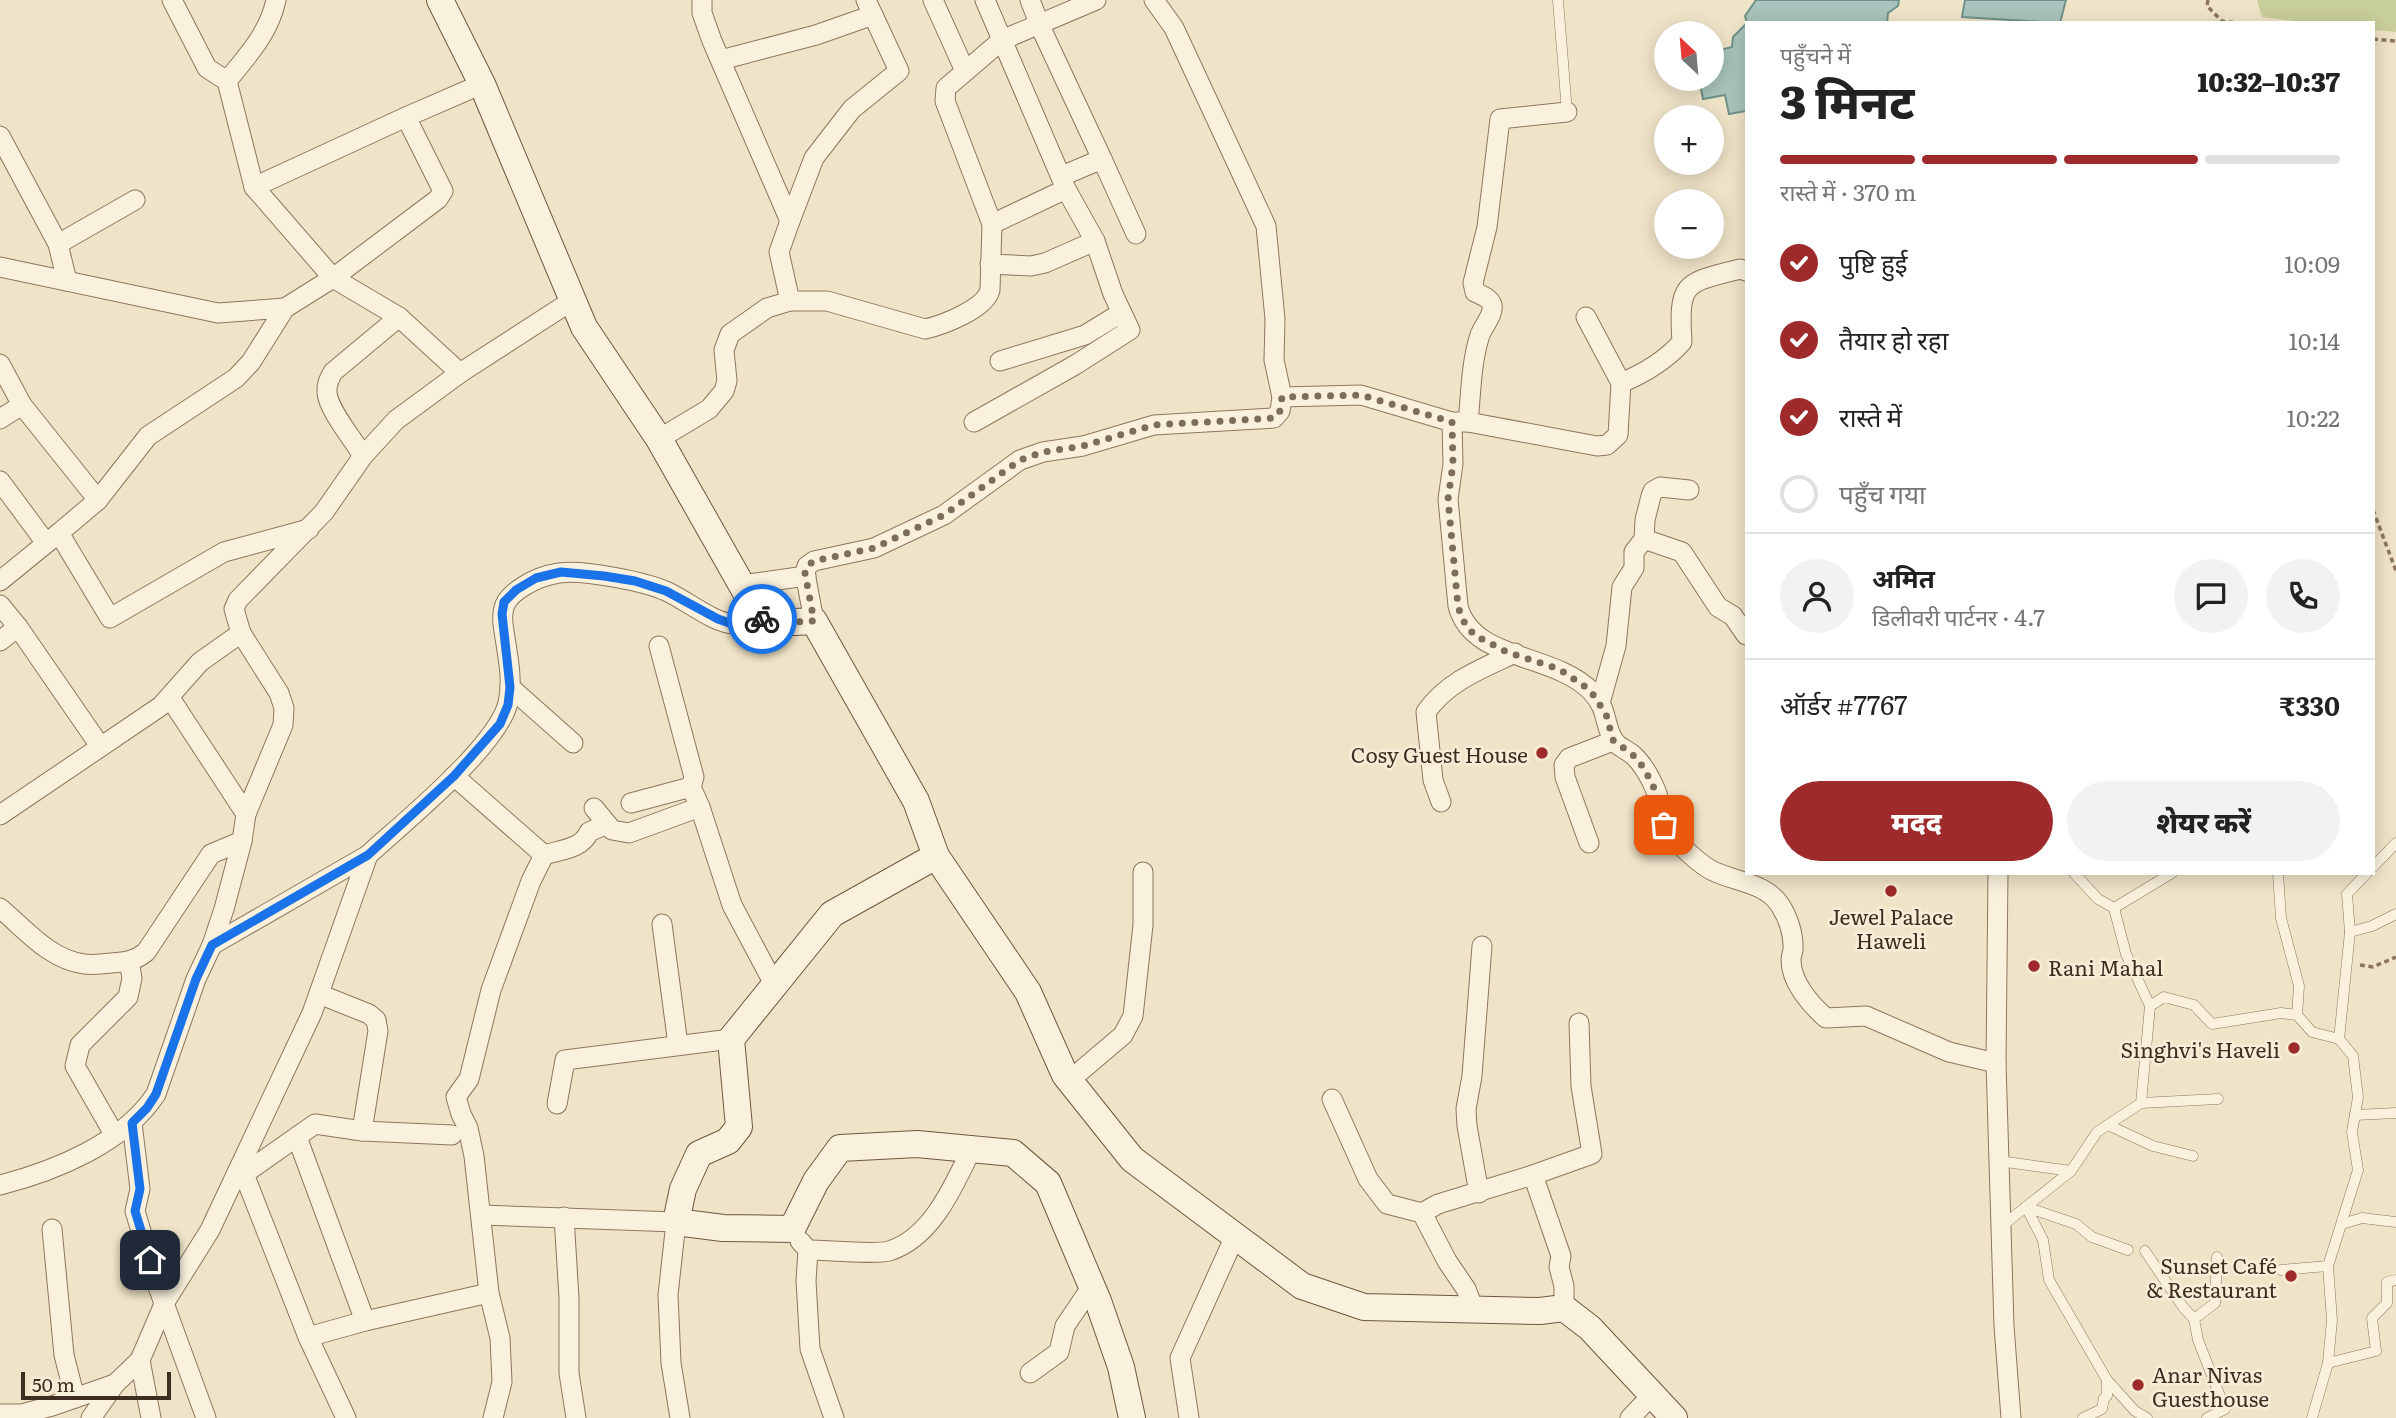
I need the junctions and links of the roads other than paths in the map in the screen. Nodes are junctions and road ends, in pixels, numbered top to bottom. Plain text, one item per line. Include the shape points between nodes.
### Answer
1 (172, 0) edge
2 (276, 0) edge
3 (440, 0) edge
4 (702, 0) edge
5 (933, 0) edge
6 (985, 0) edge
7 (1030, 0) edge
8 (1096, 0) edge
9 (1154, 0) edge
10 (1558, 0) edge
11 (869, 8) edge
12 (1040, 26) junction
13 (1002, 40) junction
14 (721, 60) junction
15 (965, 71) junction
16 (227, 80) junction
17 (482, 84) junction
18 (1567, 112) joint
19 (406, 117) junction
20 (0, 136) edge
21 (1102, 159) junction
22 (1064, 183) junction
23 (254, 187) junction
24 (135, 200) dead end
25 (790, 220) junction
26 (992, 224) junction
27 (1136, 234) dead end
28 (1095, 241) junction
29 (58, 244) junction
30 (990, 264) junction
31 (0, 267) edge
32 (1745, 271) edge
33 (333, 278) junction
34 (67, 281) junction
35 (573, 300) junction
36 (790, 300) junction
37 (285, 308) junction
38 (1121, 313) junction
39 (399, 317) junction
40 (1586, 317) dead end
41 (1000, 361) dead end
42 (0, 364) edge
43 (460, 373) junction
44 (1622, 383) junction
45 (1282, 397) junction
46 (22, 405) junction
47 (0, 419) edge
48 (974, 422) dead end
49 (1460, 422) junction
50 (659, 439) junction
51 (363, 456) junction
52 (0, 481) edge
53 (1689, 490) dead end
54 (98, 500) junction
55 (310, 528) junction
56 (52, 538) junction
57 (1644, 539) junction
58 (806, 576) junction
59 (0, 581) edge
60 (742, 585) junction
61 (0, 605) edge
62 (761, 619) junction
63 (814, 621) junction
64 (18, 627) junction
65 (241, 633) junction
66 (1745, 633) edge
67 (0, 641) edge
68 (659, 646) dead end
69 (1515, 653) junction
70 (510, 687) junction
71 (170, 698) junction
72 (1601, 703) junction
73 (1613, 740) junction
74 (573, 743) dead end
75 (100, 746) junction
76 (454, 776) junction
77 (691, 787) junction
78 (1441, 802) dead end
79 (631, 803) dead end
80 (700, 807) junction
81 (246, 814) junction
82 (0, 815) edge
83 (242, 841) junction
84 (1589, 843) dead end
85 (2396, 843) edge
86 (368, 855) junction
87 (544, 855) junction
88 (936, 856) junction
89 (2375, 865) edge
90 (1143, 872) dead end
91 (1998, 875) edge
92 (2076, 875) edge
93 (2169, 875) edge
94 (2278, 875) edge
95 (2365, 875) edge
96 (0, 908) edge
97 (2114, 908) junction
98 (2396, 914) edge
99 (662, 924) dead end
100 (2350, 932) junction
101 (212, 945) junction
102 (1482, 946) dead end
103 (129, 961) junction
104 (775, 986) junction
105 (319, 994) junction
106 (2150, 1006) junction
107 (2297, 1015) junction
108 (1579, 1023) dead end
109 (731, 1039) junction
110 (2339, 1039) junction
111 (678, 1045) junction
112 (1996, 1063) junction
113 (1069, 1080) junction
114 (1332, 1099) dead end
115 (2218, 1099) dead end
116 (557, 1104) dead end
117 (2141, 1104) junction
118 (2396, 1114) edge
119 (2355, 1115) junction
120 (132, 1123) junction
121 (2108, 1125) junction
122 (362, 1131) junction
123 (114, 1134) junction
124 (452, 1135) dead end
125 (297, 1137) junction
126 (972, 1148) junction
127 (2193, 1156) dead end
128 (1999, 1161) junction
129 (2071, 1171) junction
130 (241, 1172) junction
131 (1533, 1175) junction
132 (0, 1185) edge
133 (1479, 1193) junction
134 (2026, 1207) junction
135 (1422, 1213) junction
136 (481, 1215) junction
137 (564, 1217) junction
138 (677, 1222) junction
139 (2396, 1222) edge
140 (2342, 1224) junction
141 (2001, 1228) junction
142 (52, 1229) dead end
143 (792, 1229) junction
144 (1236, 1234) junction
145 (808, 1250) junction
146 (2129, 1250) dead end
147 (2145, 1251) dead end
148 (2217, 1257) dead end
149 (2328, 1266) junction
150 (2281, 1270) dead end
151 (2396, 1280) edge
152 (1092, 1286) junction
153 (489, 1293) junction
154 (165, 1302) junction
155 (1564, 1308) junction
156 (1475, 1310) junction
157 (2194, 1320) junction
158 (365, 1321) junction
159 (308, 1337) junction
160 (140, 1360) junction
161 (2328, 1363) junction
162 (1030, 1373) dead end
163 (2107, 1380) junction
164 (115, 1384) junction
165 (1651, 1395) junction
166 (75, 1398) junction
167 (0, 1414) edge
168 (91, 1418) edge
169 (151, 1418) edge
170 (206, 1418) edge
171 (346, 1418) edge
172 (493, 1418) edge
173 (576, 1418) edge
174 (679, 1418) edge
175 (834, 1418) edge
176 (1132, 1418) edge
177 (1189, 1418) edge
178 (1630, 1418) edge
179 (1674, 1418) edge
180 (2011, 1418) edge
181 (2083, 1418) edge
182 (2147, 1418) edge
183 (2207, 1418) edge
184 (2312, 1418) edge

1 - 16 street via 207,68
2 - 16 street via 260,40
3 - 17 main road
4 - 14 street via 702,13
5 - 15 street
6 - 13 street
7 - 12 street
8 - 12 street
9 - 45 street via 1174,28 1266,226 1274,360
10 - 18 lane
11 - 14 street via 816,35
11 - 25 street via 899,71 852,108 814,158
12 - 13 street
12 - 21 street
13 - 15 street
13 - 22 street
14 - 25 street
15 - 26 street via 946,88 944,101
16 - 23 street
17 - 19 street
17 - 35 main road
18 - 49 street via 1500,119 1487,227 1473,283 1475,292 1489,299 1492,312 1480,336
19 - 23 street
19 - 33 street via 443,191
20 - 29 street
21 - 22 street
21 - 27 street
22 - 26 street
22 - 28 street
23 - 33 street
24 - 29 street
25 - 36 street via 779,252
26 - 30 street
28 - 30 street via 1045,263
28 - 38 street
29 - 34 street
30 - 36 street via 989,296 981,305 925,329 827,302
31 - 34 street
32 - 44 street via 1697,280 1683,295 1682,342 1643,374
33 - 37 street
33 - 39 street
34 - 37 street via 218,313
35 - 43 street
35 - 50 main road via 584,327
36 - 50 street via 768,308 730,334 724,350 724,391 709,409
37 - 54 street via 236,378 148,436
38 - 41 street via 1085,335
38 - 48 street via 1129,333
39 - 43 street
39 - 51 street via 333,372 327,384 332,407
40 - 44 street
42 - 46 street
43 - 51 street via 396,421
44 - 49 street via 1618,435 1607,445
45 - 49 street via 1361,395
45 - 58 street via 1274,418 1154,425 1020,460 944,515 874,548 814,561 807,566
46 - 47 street
46 - 54 street
49 - 69 street via 1448,499 1458,606 1474,635
50 - 60 main road
51 - 55 street
52 - 56 street
53 - 57 street via 1664,487 1653,491
54 - 56 street
55 - 56 street via 224,552 110,618
55 - 65 street via 238,600 234,609
56 - 59 street
57 - 66 street via 1682,552 1718,607 1734,616
57 - 72 street via 1634,552 1634,568 1622,587 1616,646
58 - 60 street
58 - 63 street
60 - 62 main road
61 - 64 street
62 - 63 main road
62 - 70 street via 735,625 635,581 561,572 536,578 504,602
63 - 88 main road via 916,801
64 - 67 street
64 - 75 street
65 - 71 street via 200,662
65 - 81 street via 284,708 283,725
68 - 77 street via 694,777
69 - 72 street via 1559,669
69 - 78 street via 1441,692 1426,712 1433,780
70 - 74 street
70 - 76 street via 500,724
71 - 75 street
71 - 81 street
72 - 73 street
73 - 84 street via 1569,758 1564,765
73 - 112 street via 1644,768 1664,825 1680,844 1709,869 1771,893 1792,934 1791,961 1800,988 1825,1018 1866,1016 1949,1052
75 - 82 street
76 - 86 street
76 - 87 street
77 - 79 street
77 - 80 street
80 - 87 street via 629,833 612,830 601,816 585,840
80 - 104 street via 732,905
81 - 83 street
83 - 101 street
83 - 103 street via 211,854 146,952
85 - 89 lane
86 - 101 street
86 - 105 street
87 - 136 street via 491,990 469,1079 456,1097 472,1147
88 - 104 main road via 832,914
88 - 113 main road via 1028,992
90 - 113 street via 1143,925 1133,1016 1122,1035
91 - 112 street
92 - 97 lane via 2098,899
93 - 97 lane
94 - 107 lane via 2281,918 2299,986
95 - 100 lane via 2347,894
96 - 103 street via 55,955 69,961 87,965
97 - 106 lane via 2126,954
98 - 100 lane
99 - 111 street
100 - 110 lane
101 - 120 street via 156,1094
102 - 133 street via 1466,1109
103 - 123 street via 128,997 80,1045 75,1066
104 - 109 main road
105 - 122 street via 376,1020
105 - 130 street
106 - 107 lane via 2164,997 2194,1004 2211,1024 2281,1013
106 - 117 lane
107 - 110 lane via 2312,1032
108 - 131 street via 1581,1086 1592,1154
109 - 111 street
109 - 138 main road via 739,1127 728,1141 699,1154 683,1189
110 - 119 lane via 2353,1056 2358,1097
111 - 116 street via 565,1060
112 - 128 street
113 - 144 main road via 1132,1159
114 - 135 street via 1368,1179 1387,1204
115 - 117 lane
117 - 121 lane
118 - 119 lane
119 - 140 lane via 2352,1132 2358,1170
120 - 123 street
120 - 154 street via 140,1189 135,1211
121 - 127 lane via 2153,1146
121 - 129 lane via 2097,1132
122 - 124 street
122 - 125 street via 315,1124
123 - 132 street via 73,1161
125 - 130 street
125 - 158 street
126 - 143 main road via 917,1144 840,1148 816,1181
126 - 145 street via 952,1189 911,1240 888,1252
126 - 152 main road via 1013,1153 1048,1182
128 - 129 lane
128 - 141 street
129 - 134 lane
130 - 154 street
130 - 159 street
131 - 133 street
131 - 155 street via 1561,1256
133 - 135 street
134 - 141 lane
134 - 146 lane via 2076,1224 2092,1237
134 - 163 lane via 2043,1240 2049,1279
135 - 156 street
136 - 137 street
136 - 153 street
137 - 138 street
137 - 173 street via 569,1373
138 - 143 main road
138 - 174 street via 668,1295
139 - 140 lane via 2362,1218
140 - 149 lane
141 - 180 street
142 - 166 street via 64,1355
143 - 145 street
144 - 156 main road via 1302,1286 1364,1307
144 - 177 street via 1180,1358
145 - 175 street via 810,1349
147 - 157 lane
148 - 157 lane via 2215,1303
149 - 150 lane
149 - 161 lane via 2332,1320
151 - 161 lane via 2387,1282 2387,1303 2372,1318 2376,1351
152 - 162 street via 1065,1326 1059,1352
152 - 176 main road via 1121,1367
153 - 158 street
153 - 172 street via 502,1382
154 - 160 street
154 - 170 street
155 - 156 main road
155 - 165 main road via 1590,1328
157 - 183 lane via 2225,1409
158 - 159 street
159 - 171 street
160 - 164 street
160 - 169 street
161 - 184 lane
163 - 181 lane via 2102,1409
163 - 182 lane
164 - 166 street
164 - 168 street
165 - 178 street
165 - 179 main road
166 - 167 street via 22,1414

